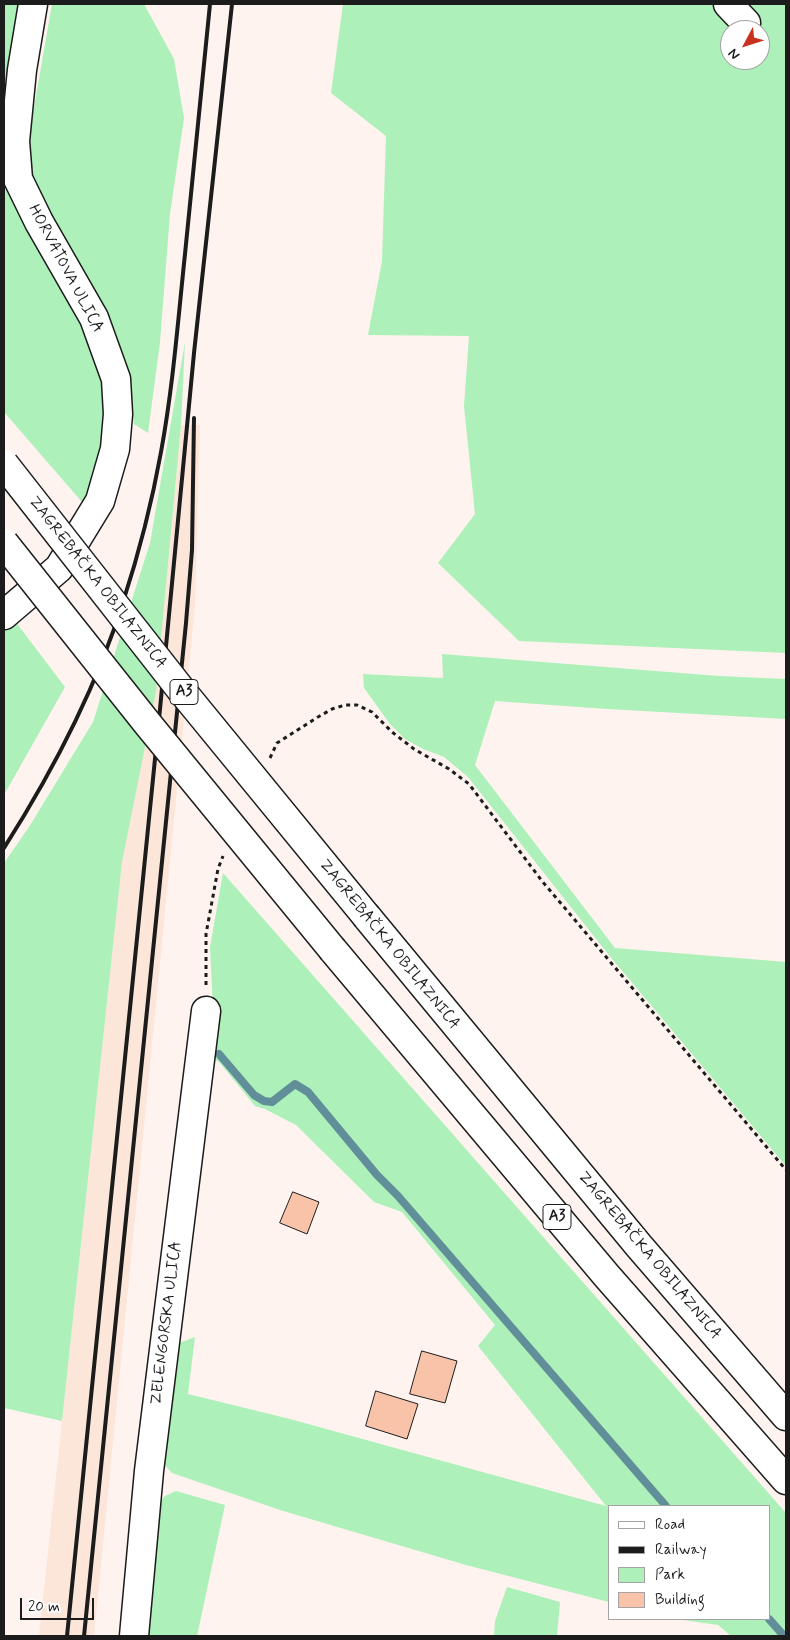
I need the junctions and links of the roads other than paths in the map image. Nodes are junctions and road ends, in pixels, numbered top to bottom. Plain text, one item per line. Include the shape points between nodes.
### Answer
1 (32, 4) edge
2 (4, 464) edge
3 (4, 543) edge
4 (4, 615) edge
5 (206, 1011) road end
6 (786, 1416) edge
7 (786, 1480) edge
8 (134, 1636) edge

1 - 4 main road, HORVATOVA ULICA via 15,141 18,179 94,318 116,379 118,414 115,449 100,501 59,568
2 - 6 main road, ZAGREBAČKA OBILAZNICA / A3, bridge via 182,691 367,917 639,1246
3 - 7 main road, A3, bridge via 333,950 606,1275
5 - 8 main road, ZELENGORSKA ULICA via 149,1471

